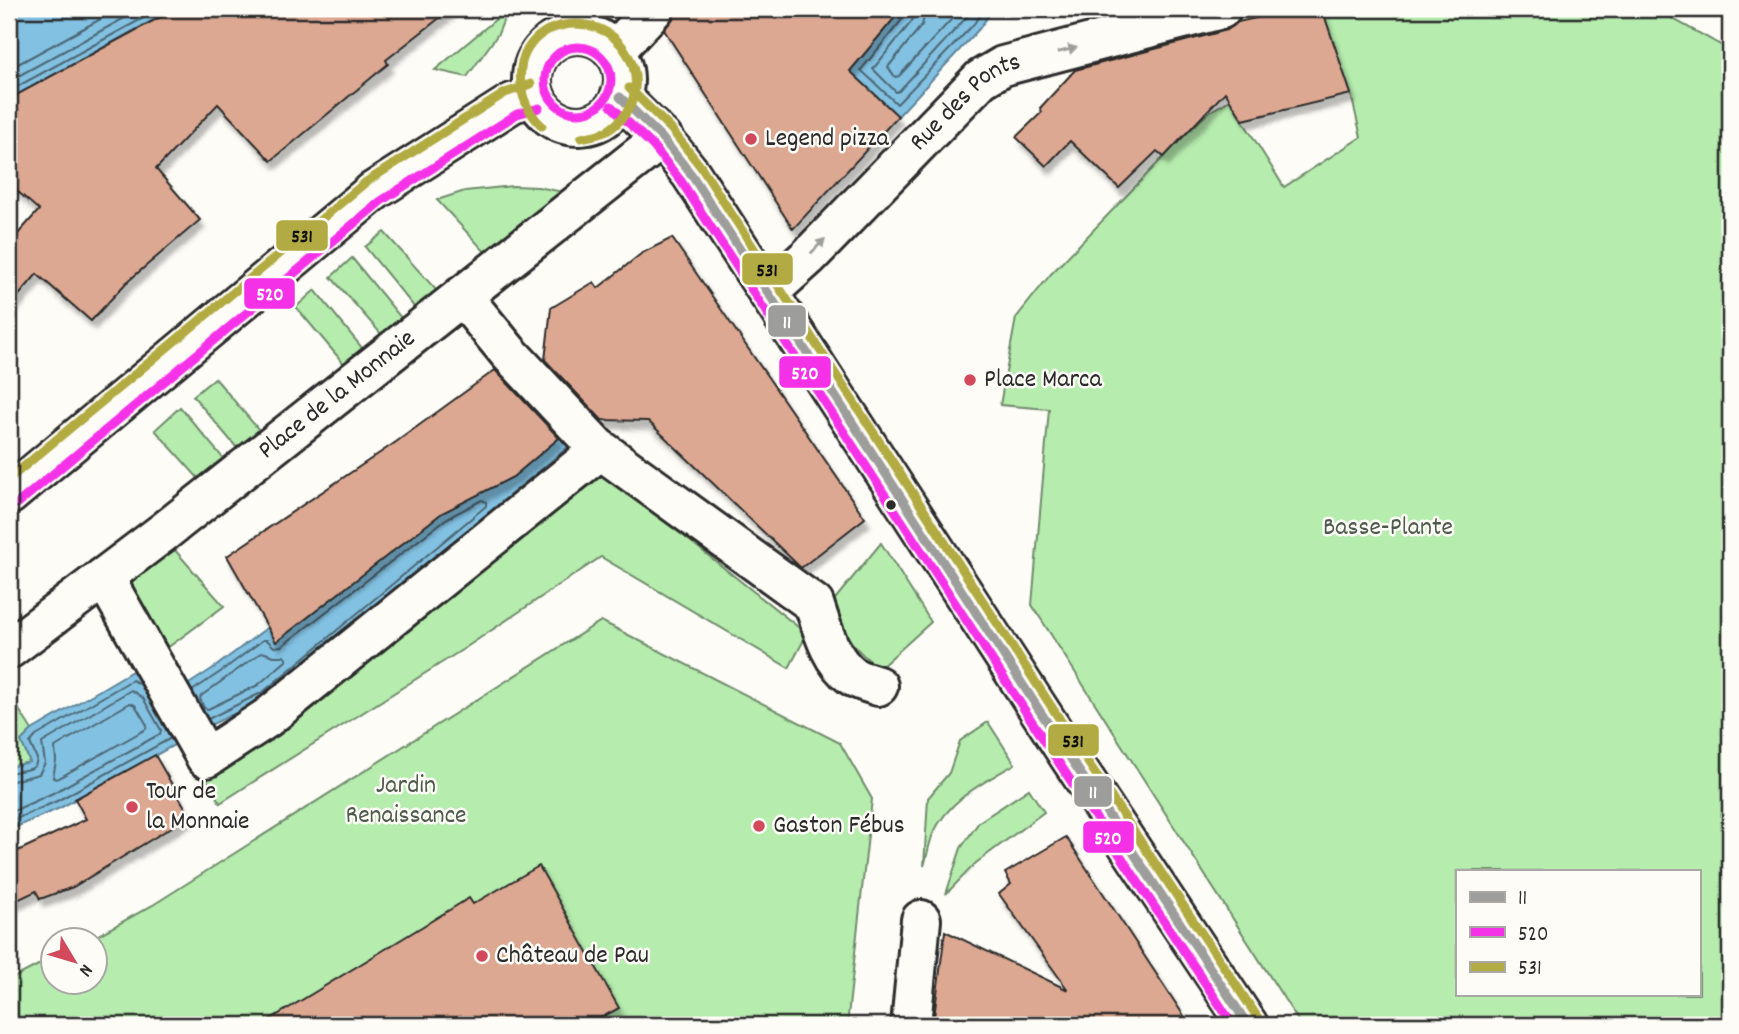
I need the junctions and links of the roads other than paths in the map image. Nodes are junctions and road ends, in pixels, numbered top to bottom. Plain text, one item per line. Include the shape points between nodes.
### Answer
1 (654, 9) edge
2 (1221, 9) edge
3 (566, 22) edge
4 (614, 52) junction
5 (534, 96) junction
6 (620, 97) junction
7 (662, 138) junction
8 (768, 293) junction
9 (462, 296) junction
10 (598, 448) junction
11 (9, 495) edge
12 (104, 577) junction
13 (9, 649) edge
14 (878, 685) dead end
15 (921, 920) dead end
16 (911, 1025) edge
17 (1248, 1025) edge

1 - 4 street
8 -> 2 street, Rue des Ponts via 981,79 1003,66
3 - 4 street
3 - 5 street via 557,39 538,57 533,70
4 - 6 street via 624,82
5 - 6 street via 551,118 578,126 604,118
5 - 11 street via 512,103 374,191
6 - 7 street
7 - 8 street via 691,174
7 - 9 street, Place de la Monnaie
8 - 17 street
9 - 10 street
9 - 12 street, Place de la Monnaie
10 - 12 street via 267,718 206,758
10 - 14 street via 814,604 837,659 853,676
12 - 13 street, Place de la Monnaie
15 - 16 street

